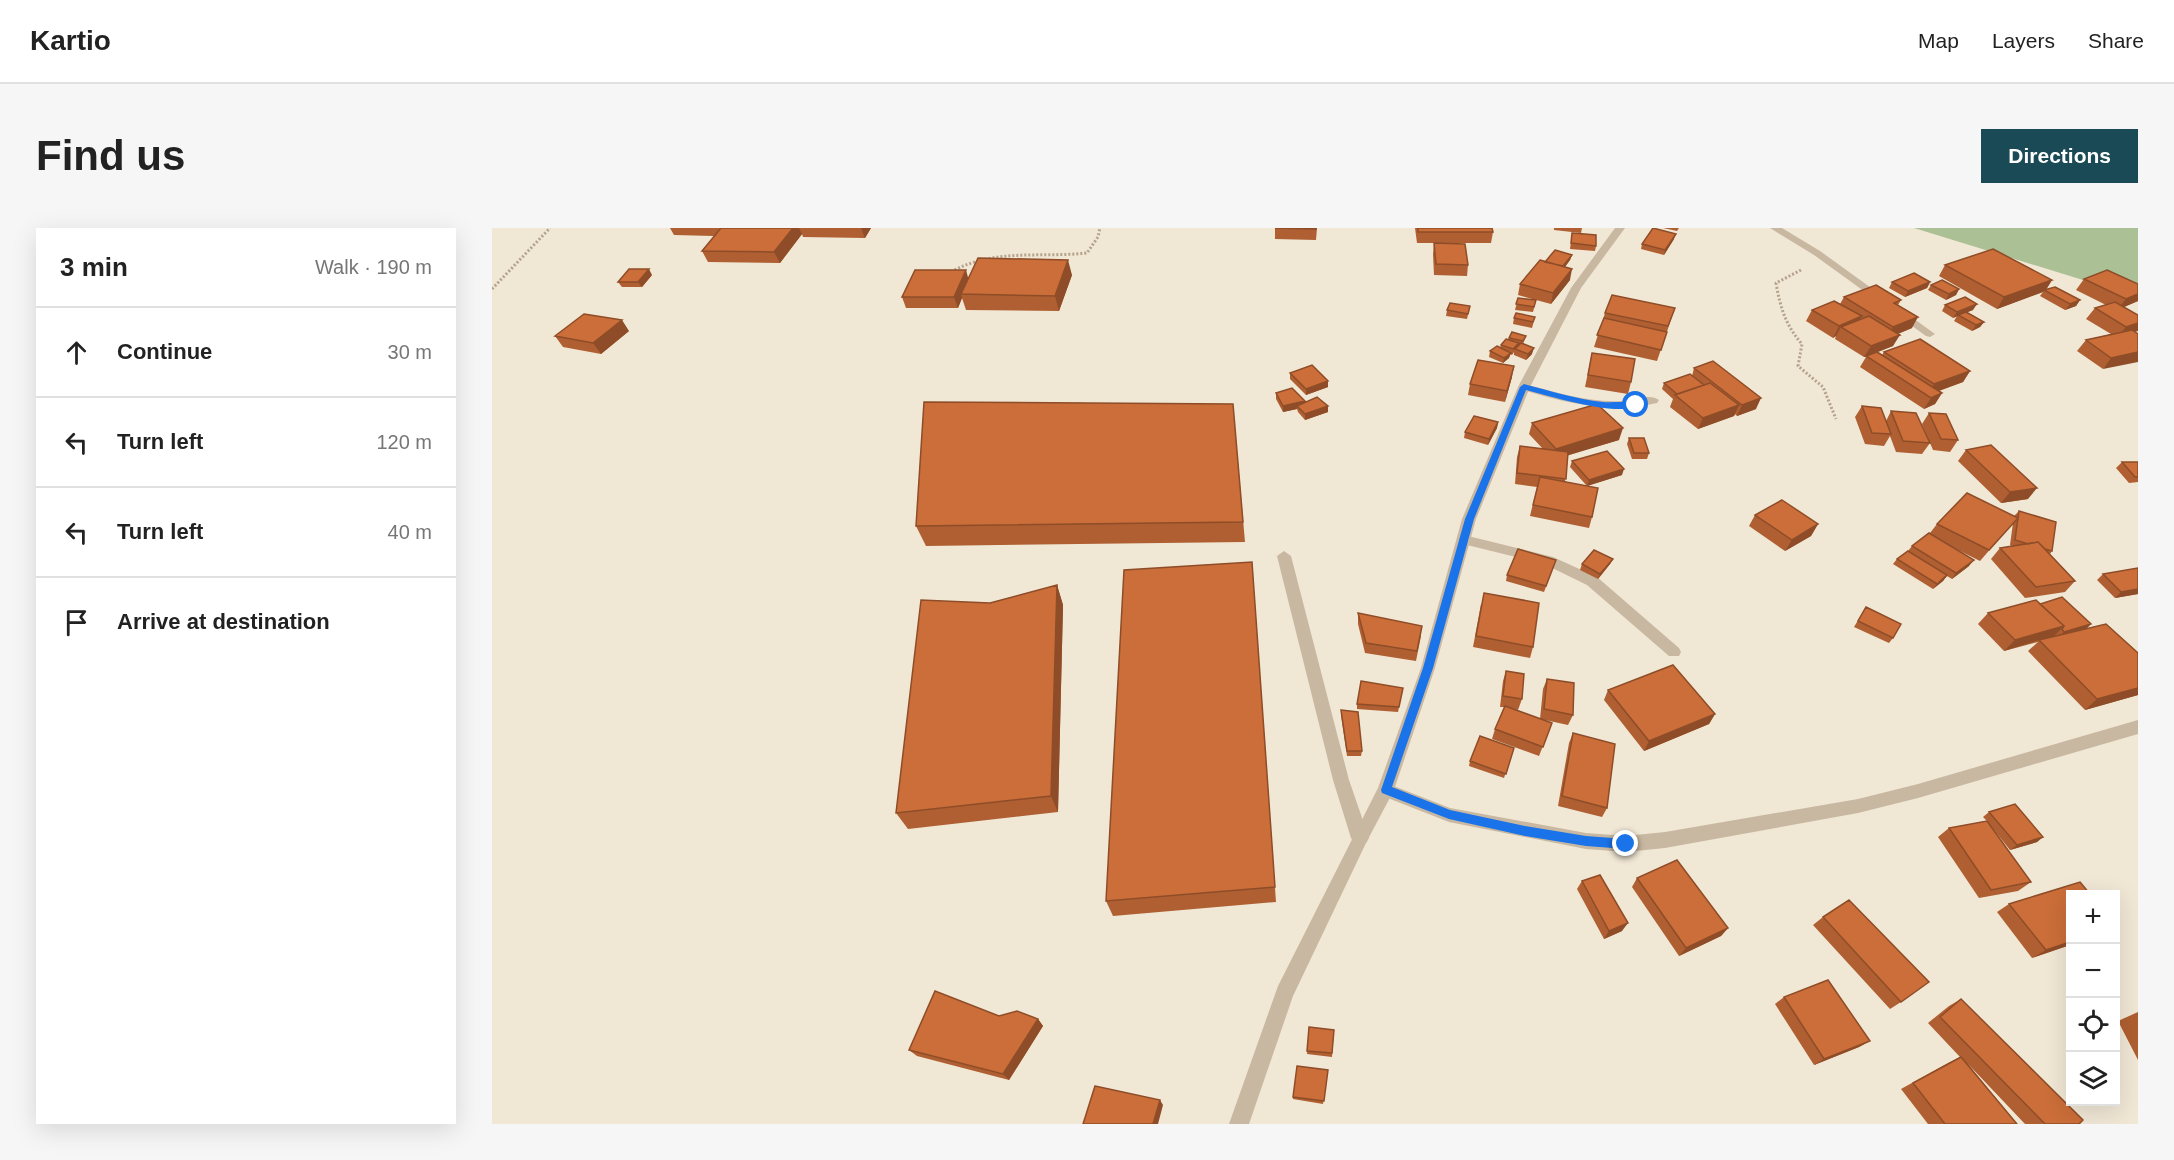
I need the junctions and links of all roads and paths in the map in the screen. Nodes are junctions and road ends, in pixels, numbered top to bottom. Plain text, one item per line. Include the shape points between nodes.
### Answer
1 (550, 228) edge
2 (1100, 228) edge
3 (1620, 228) edge
4 (1775, 228) edge
5 (1817, 253) junction
6 (951, 272) edge
7 (492, 289) edge
8 (1930, 333) dead end
9 (1524, 387) junction
10 (1653, 400) dead end
11 (1836, 419) dead end
12 (1464, 540) junction
13 (1284, 556) dead end
14 (1674, 651) dead end
15 (2138, 727) edge
16 (1386, 790) junction
17 (1359, 838) junction
18 (1239, 1124) edge

1 - 7 path
2 - 6 path via 1087,253 975,258
3 - 9 street via 1576,288
4 - 5 street
5 - 8 street
5 - 11 path via 1811,266 1776,283 1786,328 1802,344 1798,366 1823,387
9 - 10 street via 1561,398 1614,406
9 - 12 street via 1469,519
12 - 14 street via 1548,560 1592,580
12 - 16 street via 1428,668
13 - 17 street
15 - 16 street via 1858,806 1626,844 1586,841 1449,815
16 - 17 street
17 - 18 street via 1285,993

